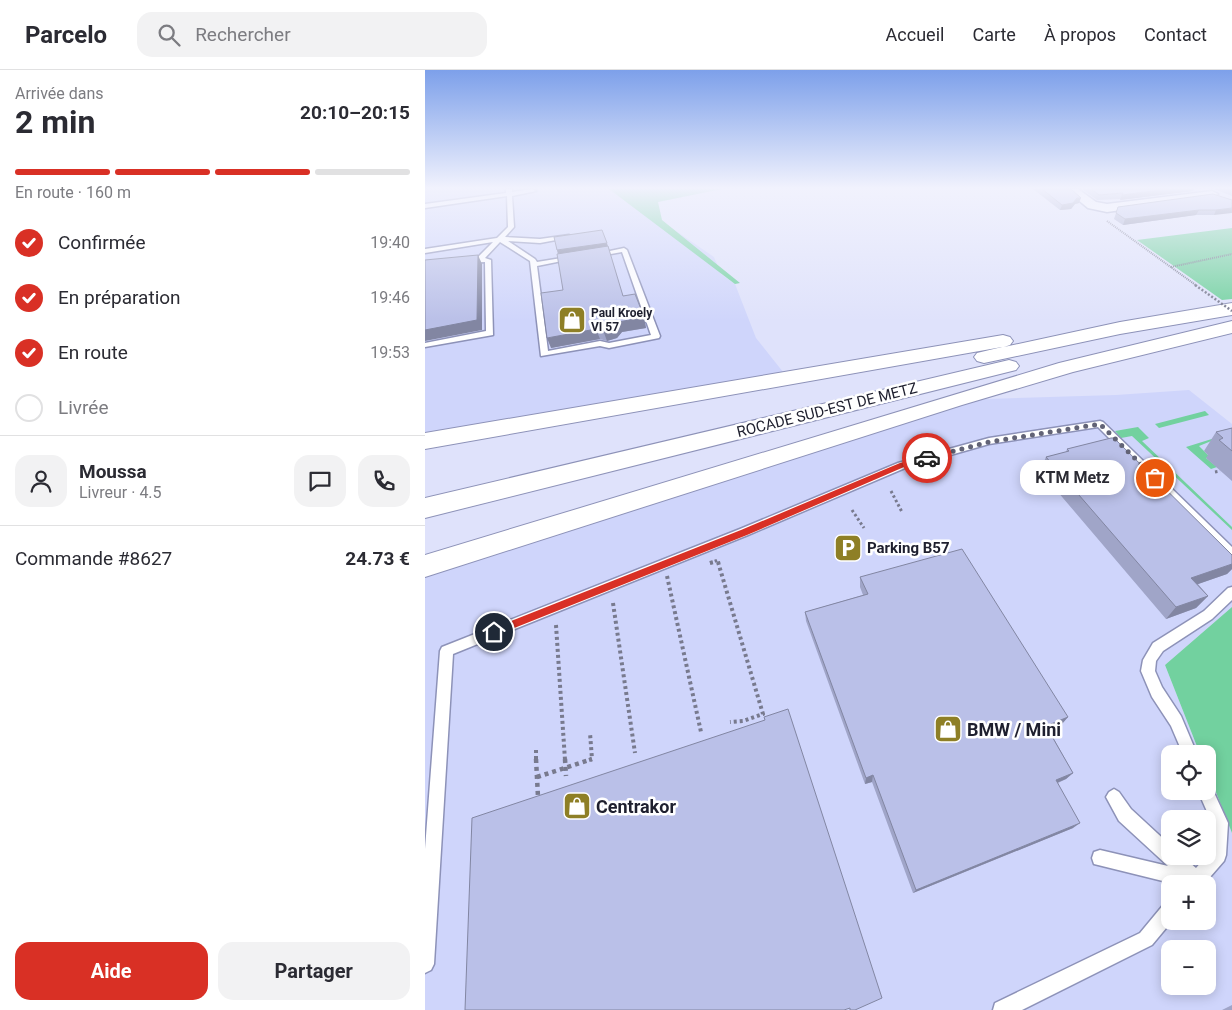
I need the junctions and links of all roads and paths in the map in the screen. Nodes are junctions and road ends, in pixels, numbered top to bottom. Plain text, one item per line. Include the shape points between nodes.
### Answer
1 (506, 233) edge
2 (1123, 233) edge
3 (577, 235) edge
4 (500, 240) junction
5 (425, 251) edge
6 (1232, 254) edge
7 (589, 256) edge
8 (580, 257) edge
9 (480, 259) junction
10 (455, 263) edge
11 (533, 265) junction
12 (1171, 267) junction
13 (1232, 304) edge
14 (1232, 310) edge
15 (1232, 325) edge
16 (425, 345) edge
17 (425, 441) edge
18 (1221, 471) dead end
19 (1215, 472) dead end
20 (479, 486) junction
21 (425, 489) edge
22 (891, 491) dead end
23 (425, 508) edge
24 (852, 510) dead end
25 (902, 512) dead end
26 (864, 528) dead end
27 (1232, 554) edge
28 (701, 565) dead end
29 (425, 566) edge
30 (667, 576) dead end
31 (1232, 592) edge
32 (613, 603) dead end
33 (556, 625) dead end
34 (730, 722) dead end
35 (701, 732) dead end
36 (590, 733) dead end
37 (1186, 745) edge
38 (536, 750) dead end
39 (635, 753) dead end
40 (565, 768) junction
41 (566, 776) dead end
42 (537, 777) junction
43 (538, 797) edge
44 (1114, 797) dead end
45 (1210, 800) edge
46 (430, 839) edge
47 (1100, 858) dead end
48 (1167, 875) edge
49 (1187, 875) edge
50 (1200, 875) edge
51 (1161, 920) edge
52 (425, 964) edge
53 (1002, 1010) edge

1 - 4 lane
2 - 12 path
3 - 4 lane via 540,241
4 - 5 lane
4 - 9 lane
4 - 11 lane via 533,260
6 - 12 path
7 - 11 lane via 624,250 656,336 544,354
8 - 11 lane
9 - 10 lane
9 - 16 lane via 488,260 490,333
12 - 14 path, bridge
13 - 17 highway
14 - 20 highway, ROCADE SUD-EST DE METZ via 1111,330 950,364
15 - 20 highway, ROCADE SUD-EST DE METZ via 1156,335 1030,361
15 - 29 highway via 954,400
18 - 19 path
20 - 21 highway, ROCADE SUD-EST DE METZ
20 - 23 highway, ROCADE SUD-EST DE METZ
22 - 25 path
24 - 26 path
27 - 46 lane via 1100,424 989,442 902,465 447,651
28 - 34 path via 718,560 763,714
30 - 35 path
31 - 37 lane via 1208,615 1158,647 1150,660 1148,672
32 - 39 path
33 - 40 path
36 - 40 path via 592,759
38 - 42 path
40 - 41 path
40 - 42 path
42 - 43 path
44 - 49 lane via 1125,815
45 - 50 lane via 1220,823 1218,855
46 - 52 lane
47 - 48 lane
51 - 53 lane via 1146,938

